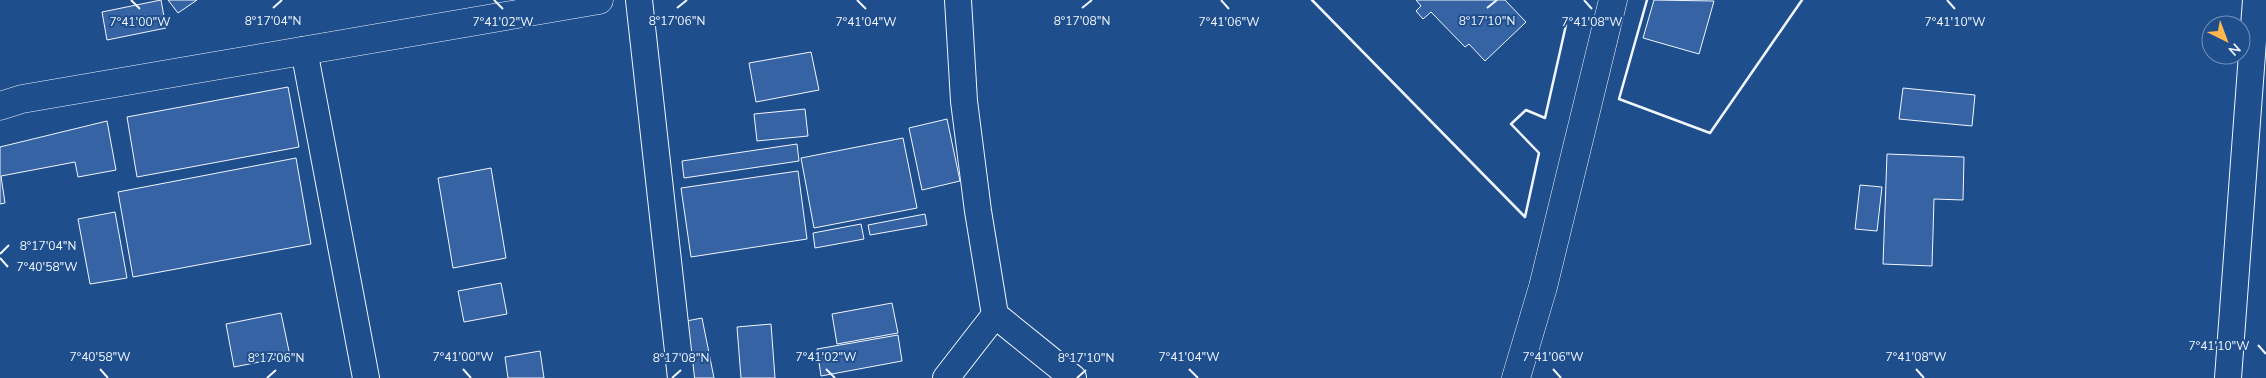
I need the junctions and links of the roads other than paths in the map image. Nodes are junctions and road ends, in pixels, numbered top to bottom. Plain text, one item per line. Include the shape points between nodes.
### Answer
1 (599, 0) edge
2 (639, 0) edge
3 (958, 0) edge
4 (1613, 0) edge
5 (2256, 0) edge
6 (304, 50) junction
7 (0, 106) edge
8 (995, 315) junction
9 (366, 378) edge
10 (681, 378) edge
11 (946, 378) edge
12 (1073, 378) edge
13 (1516, 378) edge
14 (2228, 378) edge

1 - 6 street
2 - 10 street
3 - 8 street via 964,101
4 - 13 street via 1543,287
5 - 14 street
6 - 7 street via 22,99
6 - 9 street
8 - 11 street
8 - 12 street

